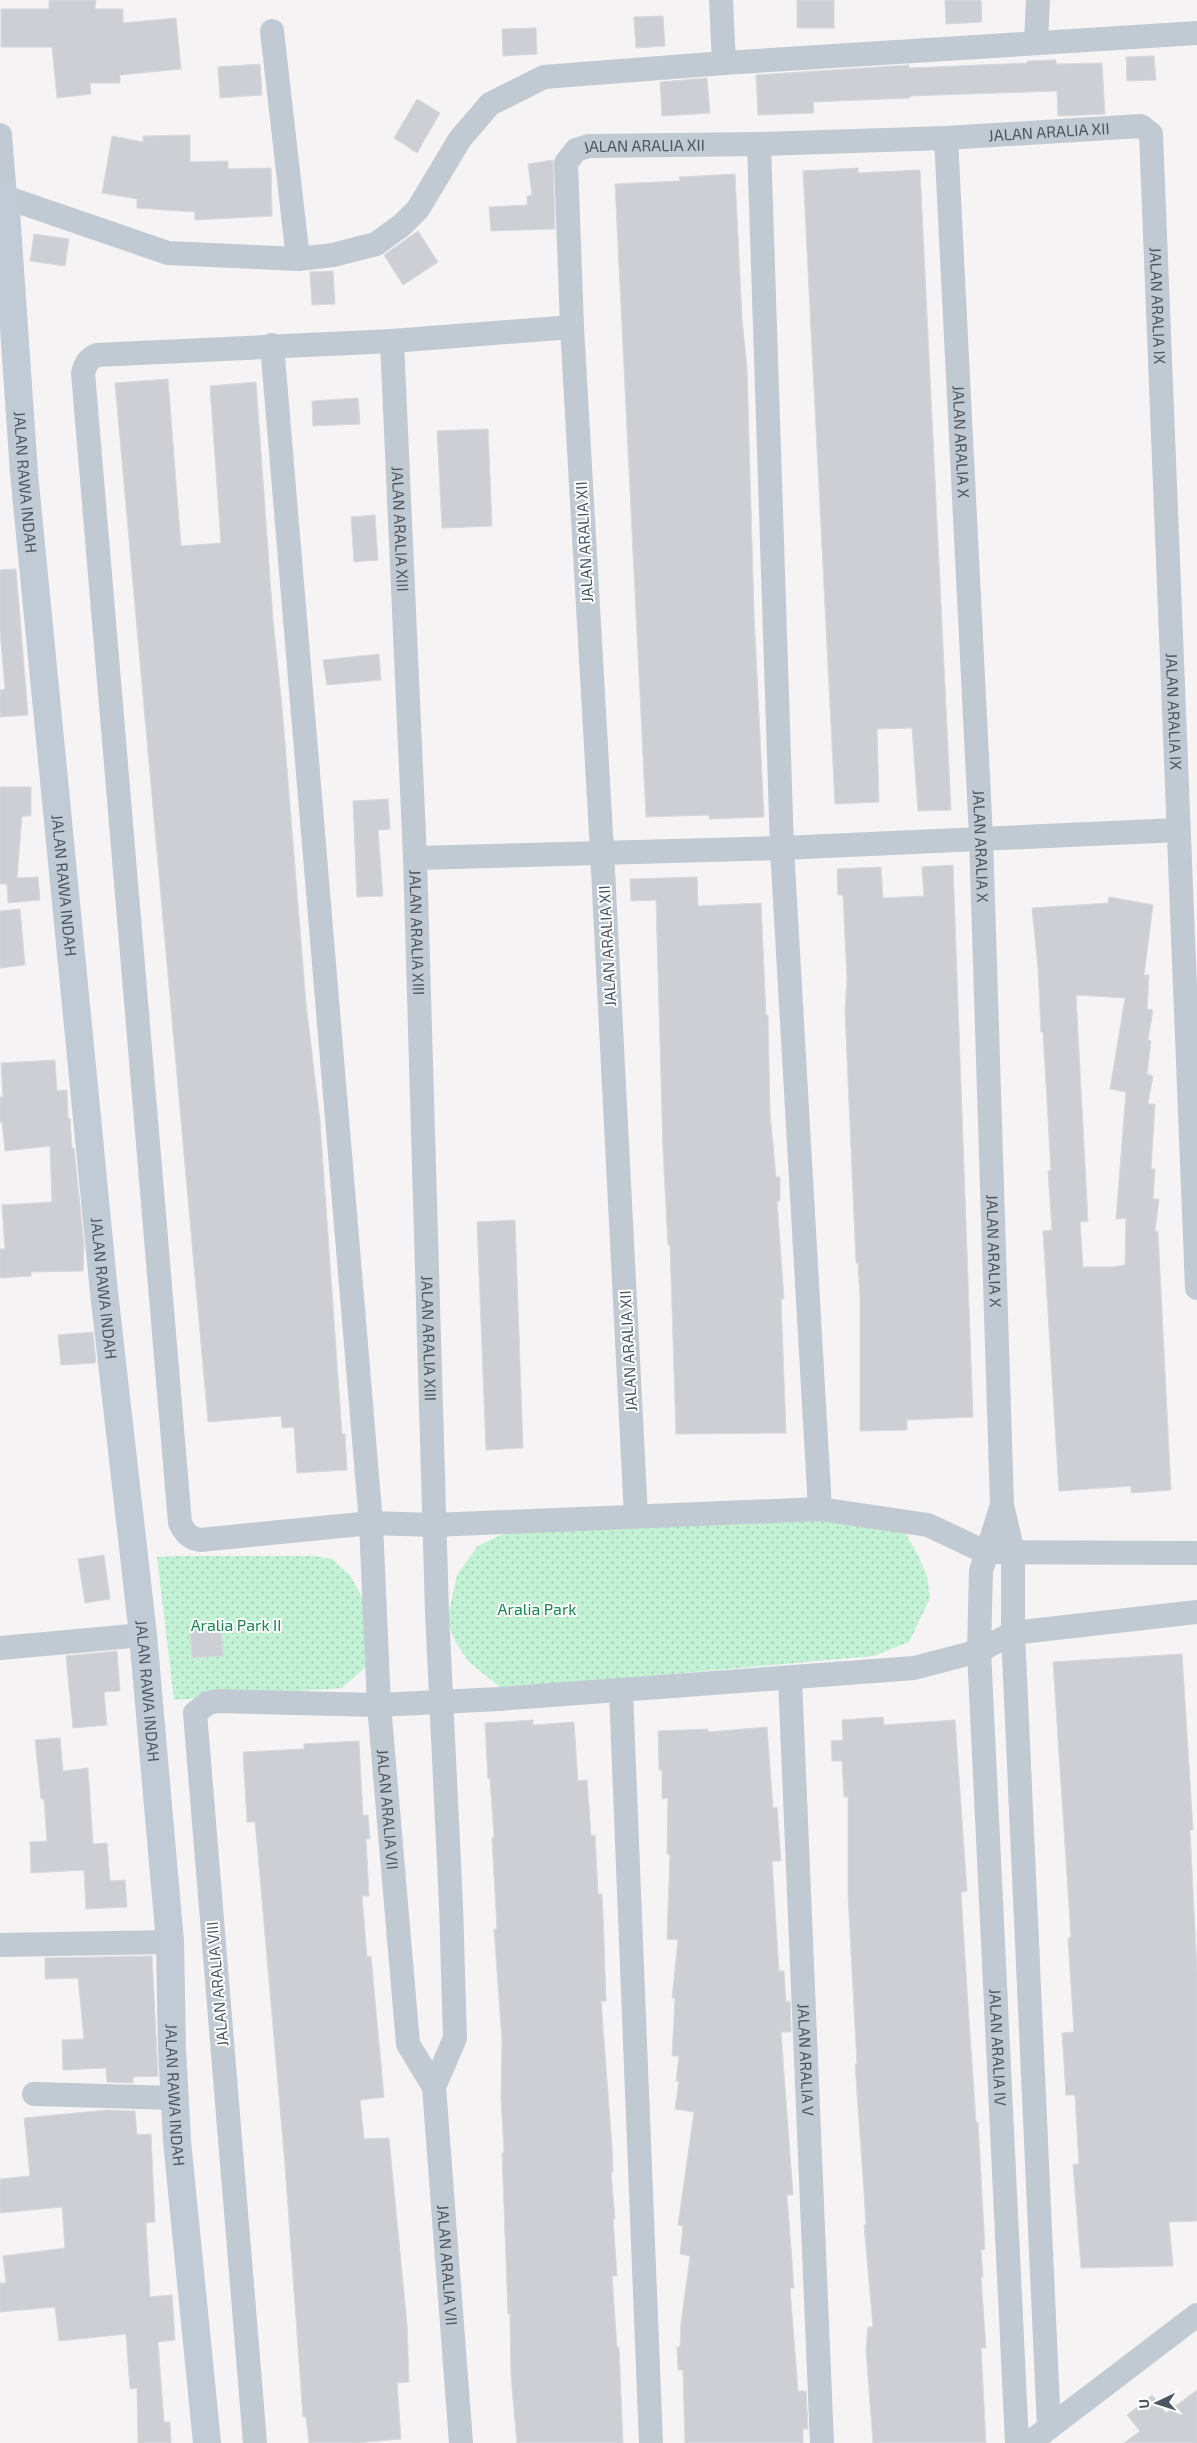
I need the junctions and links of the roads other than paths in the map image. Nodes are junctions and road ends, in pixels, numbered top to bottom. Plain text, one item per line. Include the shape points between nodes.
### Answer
1 (721, 0) edge
2 (1038, 0) edge
3 (272, 31) dead end
4 (1197, 33) edge
5 (1036, 42) junction
6 (724, 63) junction
7 (1151, 134) joint
8 (0, 135) edge
9 (946, 138) junction
10 (760, 144) junction
11 (2, 196) edge
12 (298, 259) junction
13 (572, 327) junction
14 (392, 341) junction
15 (272, 345) junction
16 (1178, 830) junction
17 (981, 837) junction
18 (782, 848) junction
19 (602, 851) junction
20 (415, 858) junction
21 (1197, 1288) edge
22 (1002, 1504) junction
23 (820, 1509) junction
24 (636, 1516) junction
25 (371, 1523) junction
26 (434, 1525) junction
27 (986, 1552) junction
28 (1013, 1552) junction
29 (1197, 1552) edge
30 (1197, 1612) edge
31 (1013, 1633) junction
32 (143, 1635) junction
33 (0, 1648) edge
34 (979, 1651) junction
35 (790, 1678) junction
36 (621, 1690) junction
37 (440, 1701) junction
38 (379, 1705) junction
39 (170, 1942) junction
40 (0, 1945) edge
41 (434, 2087) junction
42 (34, 2094) dead end
43 (175, 2098) junction
44 (1197, 2315) edge
45 (1048, 2428) junction
46 (206, 2443) edge
47 (255, 2443) edge
48 (461, 2443) edge
49 (651, 2443) edge
50 (822, 2443) edge
51 (1017, 2443) edge
52 (1029, 2443) edge

1 - 6 street
2 - 5 street
3 - 12 street
4 - 5 street
5 - 6 street
6 - 12 street via 544,77 490,104 460,139 418,209 402,225 376,244 333,255
7 - 9 street, JALAN ARALIA XII via 1141,126
7 - 16 street, JALAN ARALIA IX
8 - 11 street, JALAN RAWA INDAH
9 - 10 street, JALAN ARALIA XII
9 - 17 street, JALAN ARALIA X
10 - 13 street, JALAN ARALIA XII via 589,146 576,150 566,163
10 - 18 street
11 - 12 street via 168,253
11 - 32 street, JALAN RAWA INDAH via 26,493 104,1292
13 - 14 street
13 - 19 street, JALAN ARALIA XII
14 - 15 street
14 - 20 street, JALAN ARALIA XIII
15 - 25 street, JALAN ARALIA VII
15 - 25 street via 97,355 84,366 180,1523 186,1535 200,1540
16 - 17 street
16 - 21 street, JALAN ARALIA IX
17 - 18 street
17 - 22 street, JALAN ARALIA X
18 - 19 street
18 - 23 street
19 - 20 street
19 - 24 street, JALAN ARALIA XII
20 - 26 street, JALAN ARALIA XIII
22 - 27 street, JALAN ARALIA IV
22 - 28 street, JALAN ARALIA X
23 - 24 street
23 - 27 street via 928,1526
24 - 26 street
25 - 26 street
25 - 38 street, JALAN ARALIA VII
26 - 37 street, JALAN ARALIA XIII
27 - 28 street
27 - 34 street, JALAN ARALIA IV via 981,1571
28 - 29 street
28 - 31 street, JALAN ARALIA X
30 - 31 street
31 - 34 street
31 - 45 street, JALAN ARALIA X
32 - 33 street
32 - 39 street, JALAN RAWA INDAH
34 - 35 street via 914,1668
34 - 51 street, JALAN ARALIA IV
35 - 36 street
35 - 50 street, JALAN ARALIA V
36 - 37 street
36 - 49 street
37 - 38 street
37 - 41 street, JALAN ARALIA VII via 451,1905 454,2038
38 - 41 street, JALAN ARALIA VII via 408,2044
38 - 47 street, JALAN ARALIA VIII via 218,1701 208,1703 195,1712
39 - 40 street
39 - 43 street, JALAN RAWA INDAH
41 - 48 street, JALAN ARALIA VII
42 - 43 street
43 - 46 street, JALAN RAWA INDAH via 185,2240
44 - 45 street
45 - 52 street

